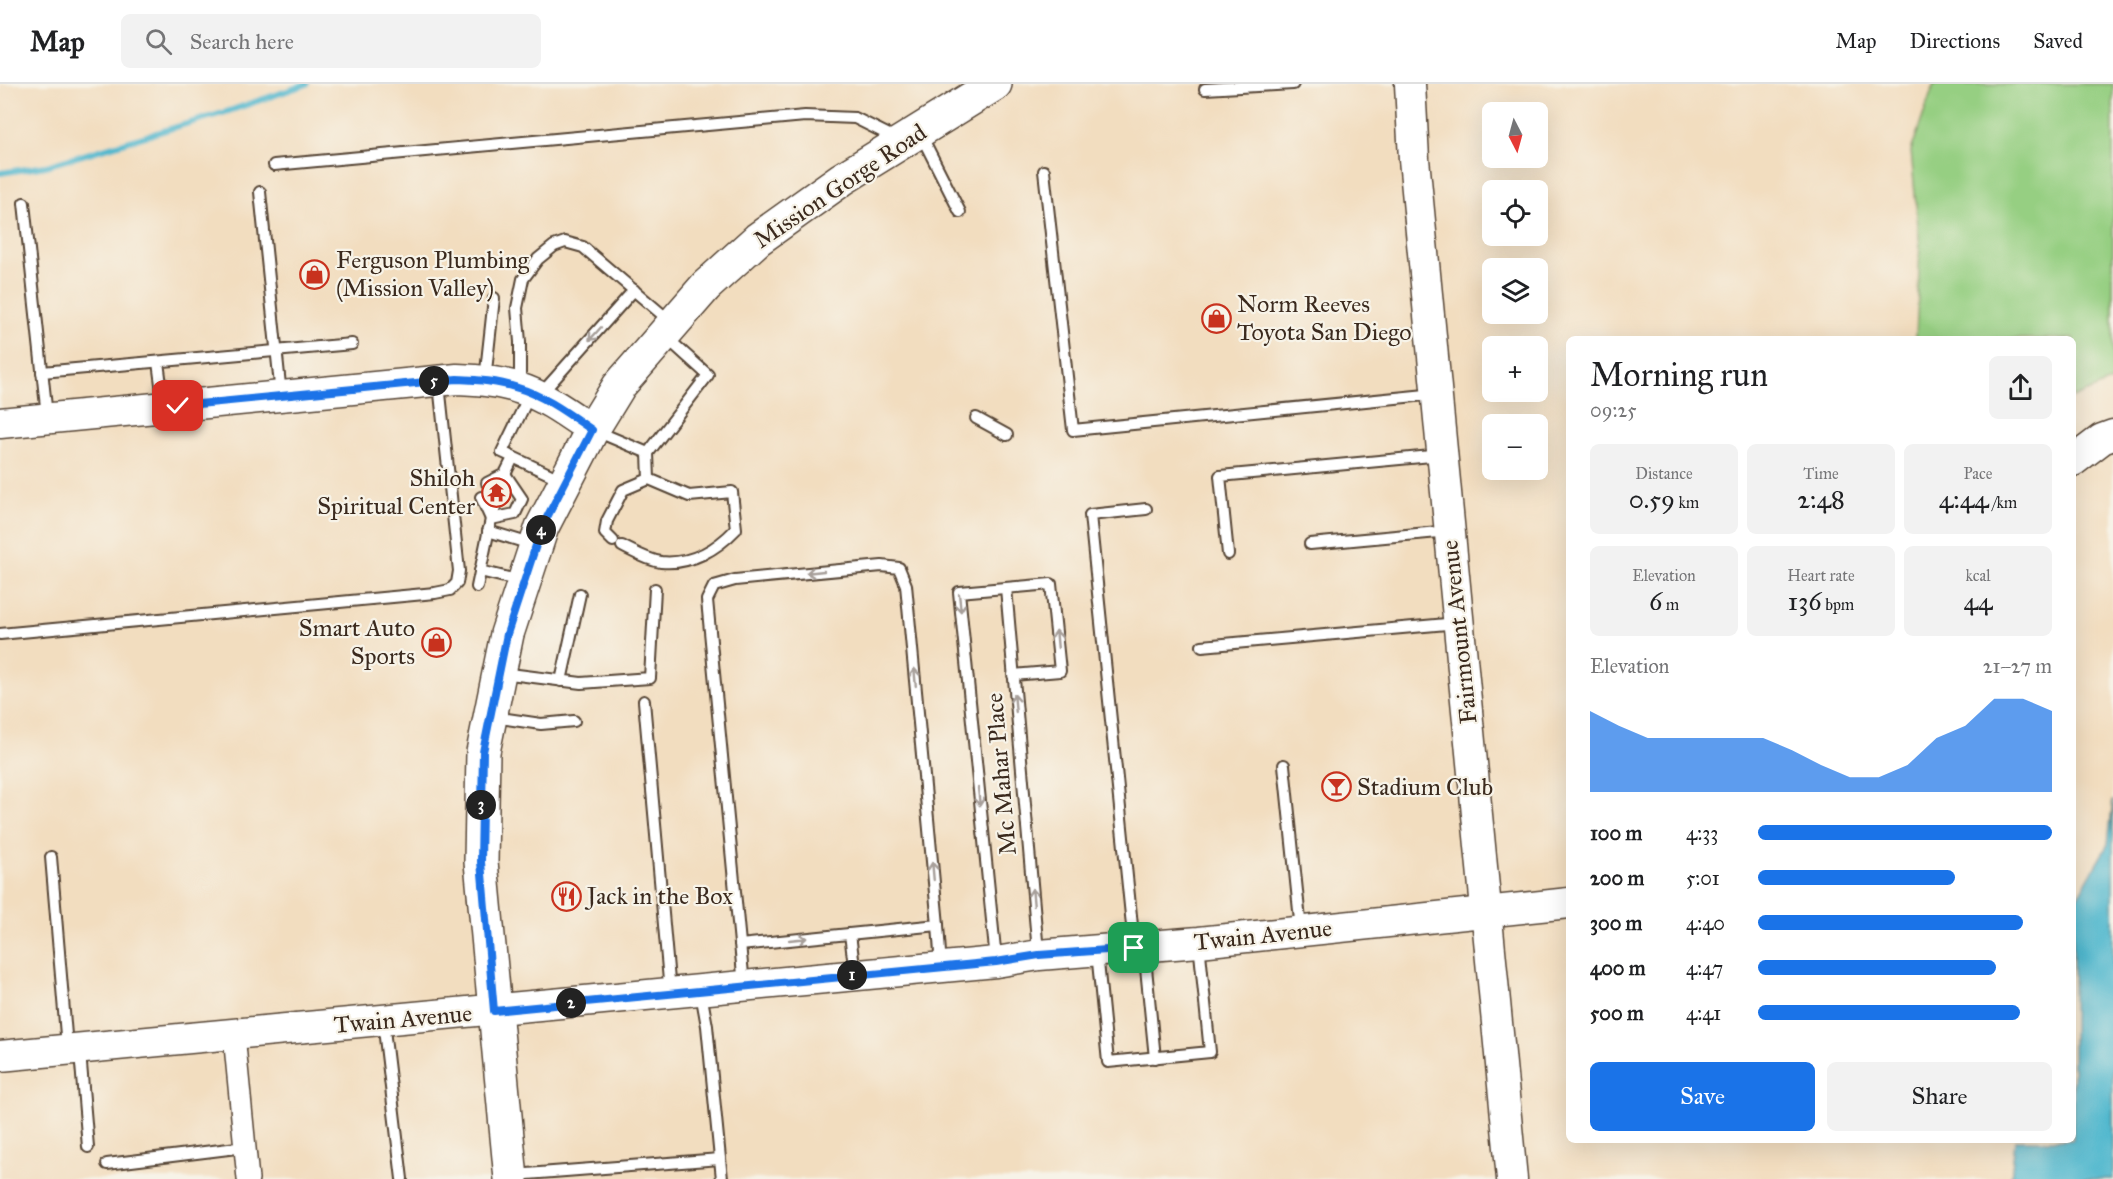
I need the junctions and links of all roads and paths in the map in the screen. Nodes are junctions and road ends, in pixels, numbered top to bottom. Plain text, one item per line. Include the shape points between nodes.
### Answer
1 (995, 84) edge
2 (1293, 84) edge
3 (1410, 84) edge
4 (1205, 89) dead end
5 (910, 136) junction
6 (274, 165) dead end
7 (1044, 171) dead end
8 (260, 192) dead end
9 (24, 203) dead end
10 (960, 212) dead end
11 (634, 290) junction
12 (494, 298) dead end
13 (669, 329) junction
14 (352, 344) dead end
15 (276, 352) junction
16 (158, 362) junction
17 (42, 372) junction
18 (485, 380) junction
19 (438, 381) junction
20 (529, 393) junction
21 (1437, 394) junction
22 (281, 396) junction
23 (164, 407) junction
24 (976, 418) dead end
25 (48, 419) junction
26 (0, 423) edge
27 (592, 430) junction
28 (1007, 435) dead end
29 (2113, 435) edge
30 (648, 453) junction
31 (1442, 454) junction
32 (513, 458) junction
33 (2076, 459) edge
34 (505, 474) junction
35 (649, 479) junction
36 (565, 481) junction
37 (487, 483) dead end
38 (503, 490) dead end
39 (481, 497) dead end
40 (496, 505) dead end
41 (1146, 509) dead end
42 (491, 519) junction
43 (488, 531) junction
44 (1450, 531) junction
45 (1310, 544) dead end
46 (536, 545) junction
47 (1228, 555) dead end
48 (480, 571) junction
49 (524, 582) junction
50 (477, 587) dead end
51 (1006, 588) junction
52 (655, 589) dead end
53 (580, 594) dead end
54 (1458, 623) junction
55 (0, 634) edge
56 (1202, 646) dead end
57 (499, 672) junction
58 (1013, 675) junction
59 (561, 681) junction
60 (644, 701) dead end
61 (490, 716) junction
62 (574, 721) dead end
63 (1284, 765) dead end
64 (51, 857) dead end
65 (1566, 903) edge
66 (1486, 912) junction
67 (938, 925) junction
68 (1301, 931) junction
69 (850, 934) junction
70 (1199, 942) junction
71 (740, 945) junction
72 (1139, 947) junction
73 (1096, 952) junction
74 (1039, 955) junction
75 (996, 962) junction
76 (941, 967) junction
77 (855, 975) junction
78 (744, 985) junction
79 (701, 989) junction
80 (670, 993) junction
81 (494, 1011) junction
82 (383, 1021) junction
83 (234, 1035) junction
84 (74, 1050) junction
85 (0, 1056) edge
86 (1155, 1058) junction
87 (88, 1147) dead end
88 (245, 1147) junction
89 (720, 1159) junction
90 (107, 1164) dead end
91 (510, 1177) edge
92 (249, 1179) edge
93 (402, 1179) edge
94 (722, 1179) edge
95 (1512, 1179) edge

1 - 5 main road, Mission Gorge Road
2 - 4 lane
3 - 21 street, Fairmount Avenue
5 - 6 lane via 855,118 805,116
5 - 10 lane
5 - 13 main road, Mission Gorge Road via 758,239 706,286
7 - 21 lane via 1073,430
8 - 15 lane
9 - 17 lane
11 - 13 lane
11 -> 20 lane
11 - 20 lane via 584,247 565,242 537,259 523,279 517,308
12 - 18 lane
13 - 27 main road, Mission Gorge Road via 619,386
13 - 30 lane via 708,375
14 - 15 lane
15 - 16 lane
15 - 22 lane
16 - 17 lane
16 - 23 lane
17 - 25 lane
18 - 19 street
18 - 20 street
19 - 22 street
19 - 55 lane via 459,571 457,583 450,590
20 - 27 street
20 - 32 lane via 502,452
21 - 31 street, Fairmount Avenue
22 - 23 street
23 - 25 street
24 - 28 lane
25 - 26 street
27 - 30 lane
27 - 36 main road, Mission Gorge Road
29 - 33 street
30 - 35 lane
31 - 44 street, Fairmount Avenue
31 - 47 lane via 1220,476
32 - 34 lane
32 - 36 lane
34 - 37 lane
34 - 38 lane
34 - 42 lane via 522,499 515,514
35 - 35 lane via 688,496 732,492 736,529 718,546 681,561 648,559 617,544 605,532 607,521 623,490
36 - 46 main road, Mission Gorge Road
39 - 42 lane
40 - 42 lane
41 - 72 lane via 1090,515
42 - 43 lane
43 - 46 lane
43 - 48 lane
44 - 45 lane
44 - 54 street, Fairmount Avenue
46 - 49 main road, Mission Gorge Road
48 - 49 lane
48 - 50 lane
49 - 57 main road, Mission Gorge Road
51 - 58 lane, Mc Mahar Place
58 -> 51 lane via 1060,671 1052,584
51 -> 75 lane via 959,592
52 - 59 lane via 650,678
53 - 59 lane
54 - 56 lane
54 - 66 street, Fairmount Avenue
57 - 59 lane
57 - 61 main road, Mission Gorge Road
74 -> 58 lane, Mc Mahar Place
60 - 80 lane
61 - 62 lane via 541,724
61 - 81 main road, Mission Gorge Road via 483,752 481,862
63 - 68 lane
64 - 84 lane
65 - 66 street, Twain Avenue
66 - 68 street, Twain Avenue
66 - 95 street, Fairmount Avenue
67 - 69 lane
67 -> 71 lane via 906,585 899,568 882,566 735,580 714,586 707,600
67 - 76 lane
68 - 70 street, Twain Avenue
71 -> 69 lane
69 - 77 lane
70 - 72 street, Twain Avenue
70 - 86 lane via 1210,1052
71 - 78 lane
72 - 73 street, Twain Avenue
72 - 86 lane
73 - 74 street, Twain Avenue
73 - 86 lane via 1108,1062
74 - 75 street, Twain Avenue
75 - 76 street, Twain Avenue
76 - 77 street, Twain Avenue
77 - 78 street, Twain Avenue
78 - 79 street, Twain Avenue
79 - 80 street, Twain Avenue
79 - 89 lane
80 - 81 street, Twain Avenue
81 - 82 street, Twain Avenue
81 - 91 main road, Mission Gorge Road
82 - 83 street, Twain Avenue
82 - 93 lane
83 - 84 street, Twain Avenue
83 - 88 street
84 - 85 street, Twain Avenue
84 - 87 lane
88 - 90 lane
88 - 92 street
89 - 91 lane
89 - 94 lane

